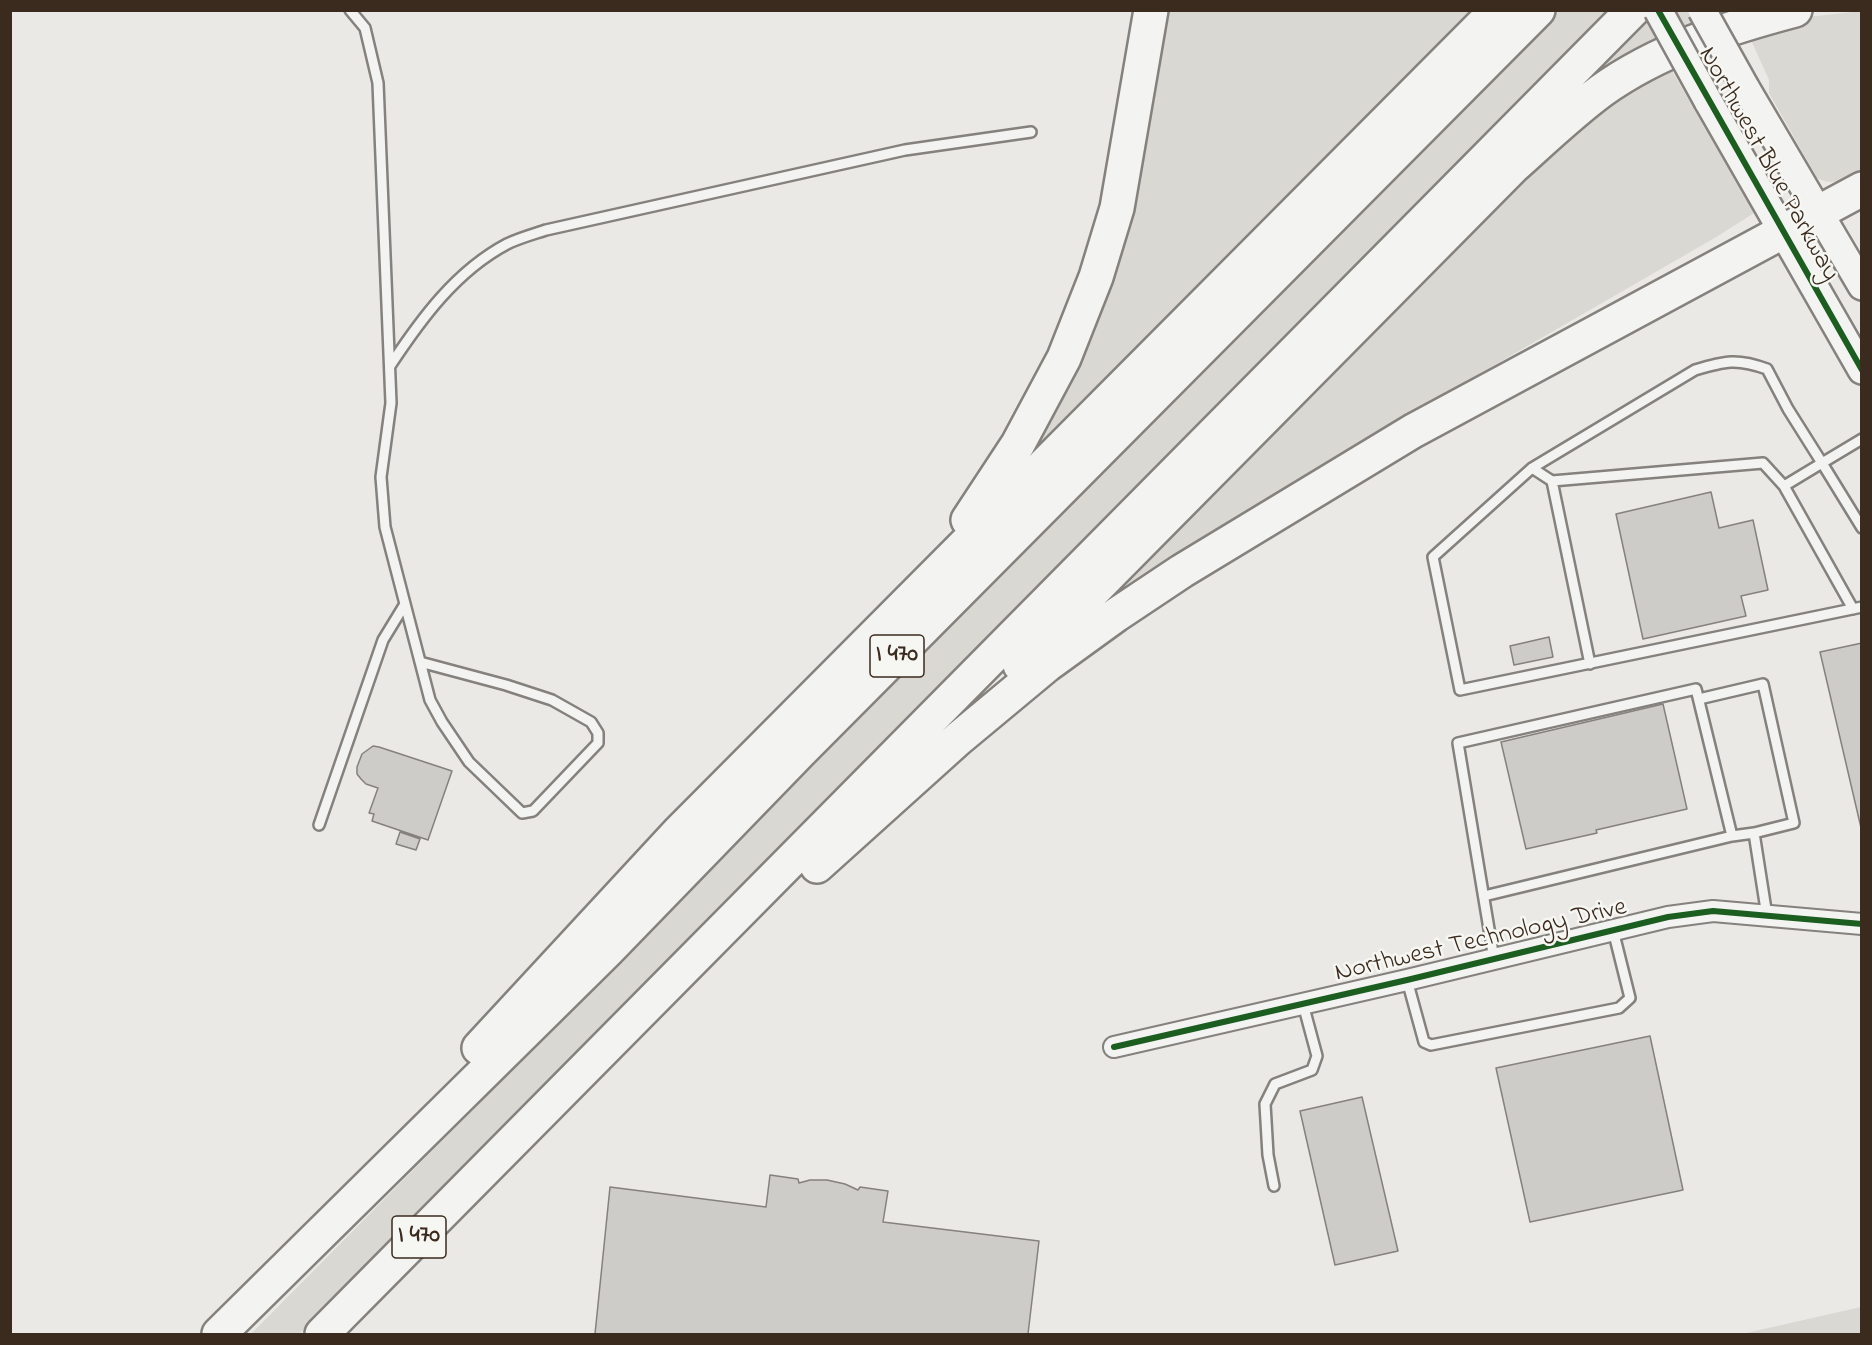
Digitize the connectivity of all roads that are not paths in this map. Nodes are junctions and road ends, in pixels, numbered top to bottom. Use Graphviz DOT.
graph roads {
  1 [pos="350,10"];
  2 [pos="1151,10"];
  3 [pos="1497,10"];
  4 [pos="1538,10"];
  5 [pos="1633,10"];
  6 [pos="1658,10"];
  7 [pos="1702,10"];
  8 [pos="1795,10"];
  9 [pos="1031,132"];
  10 [pos="1862,189"];
  11 [pos="1820,212"];
  12 [pos="1783,233"];
  13 [pos="1862,286"];
  14 [pos="390,366"];
  15 [pos="1862,370"];
  16 [pos="1862,439"];
  17 [pos="1822,463"];
  18 [pos="1532,468"];
  19 [pos="1552,481"];
  20 [pos="1784,486"];
  21 [pos="1862,528"];
  22 [pos="907,601"];
  23 [pos="405,604"];
  24 [pos="1857,608"];
  25 [pos="420,662"];
  26 [pos="1590,664"];
  27 [pos="1699,699"];
  28 [pos="876,811"];
  29 [pos="319,825"];
  30 [pos="1754,832"];
  31 [pos="1732,836"];
  32 [pos="1484,896"];
  33 [pos="1767,915"];
  34 [pos="1862,924"];
  35 [pos="1614,930"];
  36 [pos="1494,959"];
  37 [pos="1407,980"];
  38 [pos="1303,1004"];
  39 [pos="1114,1047"];
  40 [pos="516,1140"];
  41 [pos="1274,1186"];
  42 [pos="253,1299"];
  43 [pos="219,1335"];
  44 [pos="322,1335"];
  1 -- 14 [label="lane"];
  2 -- 22 [label="highway"];
  3 -- 22 [label="highway"];
  4 -- 42 [label="highway, I 470"];
  5 -- 40 [label="highway, I 470"];
  6 -- 12 [label="street, Northwest Blue Parkway, bridge"];
  7 -- 11 [label="street, Northwest Blue Parkway, bridge"];
  8 -- 28 [label="highway"];
  9 -- 14 [label="lane"];
  10 -- 11 [label="highway"];
  11 -- 12 [label="highway"];
  11 -- 13 [label="street, Northwest Blue Parkway"];
  12 -- 15 [label="street, Northwest Blue Parkway"];
  12 -- 28 [label="highway"];
  14 -- 23 [label="lane"];
  16 -- 17 [label="lane"];
  17 -- 18 [label="lane"];
  17 -- 20 [label="lane"];
  17 -- 21 [label="lane"];
  18 -- 19 [label="lane"];
  18 -- 26 [label="lane"];
  19 -- 20 [label="lane"];
  19 -- 26 [label="lane"];
  20 -- 24 [label="lane"];
  22 -- 42 [label="highway"];
  23 -- 25 [label="lane"];
  23 -- 29 [label="lane"];
  24 -- 26 [label="lane"];
  25 -- 25 [label="lane"];
  27 -- 30 [label="lane"];
  27 -- 31 [label="lane"];
  27 -- 32 [label="lane"];
  28 -- 40 [label="highway"];
  30 -- 31 [label="lane"];
  30 -- 33 [label="lane"];
  31 -- 32 [label="lane"];
  32 -- 36 [label="lane"];
  33 -- 34 [label="street, Northwest Technology Drive"];
  33 -- 35 [label="street, Northwest Technology Drive"];
  35 -- 36 [label="street, Northwest Technology Drive"];
  35 -- 37 [label="lane"];
  36 -- 37 [label="street, Northwest Technology Drive"];
  37 -- 38 [label="street, Northwest Technology Drive"];
  38 -- 39 [label="street, Northwest Technology Drive"];
  38 -- 41 [label="lane"];
  40 -- 44 [label="highway, I 470"];
  42 -- 43 [label="highway, I 470"];
}
